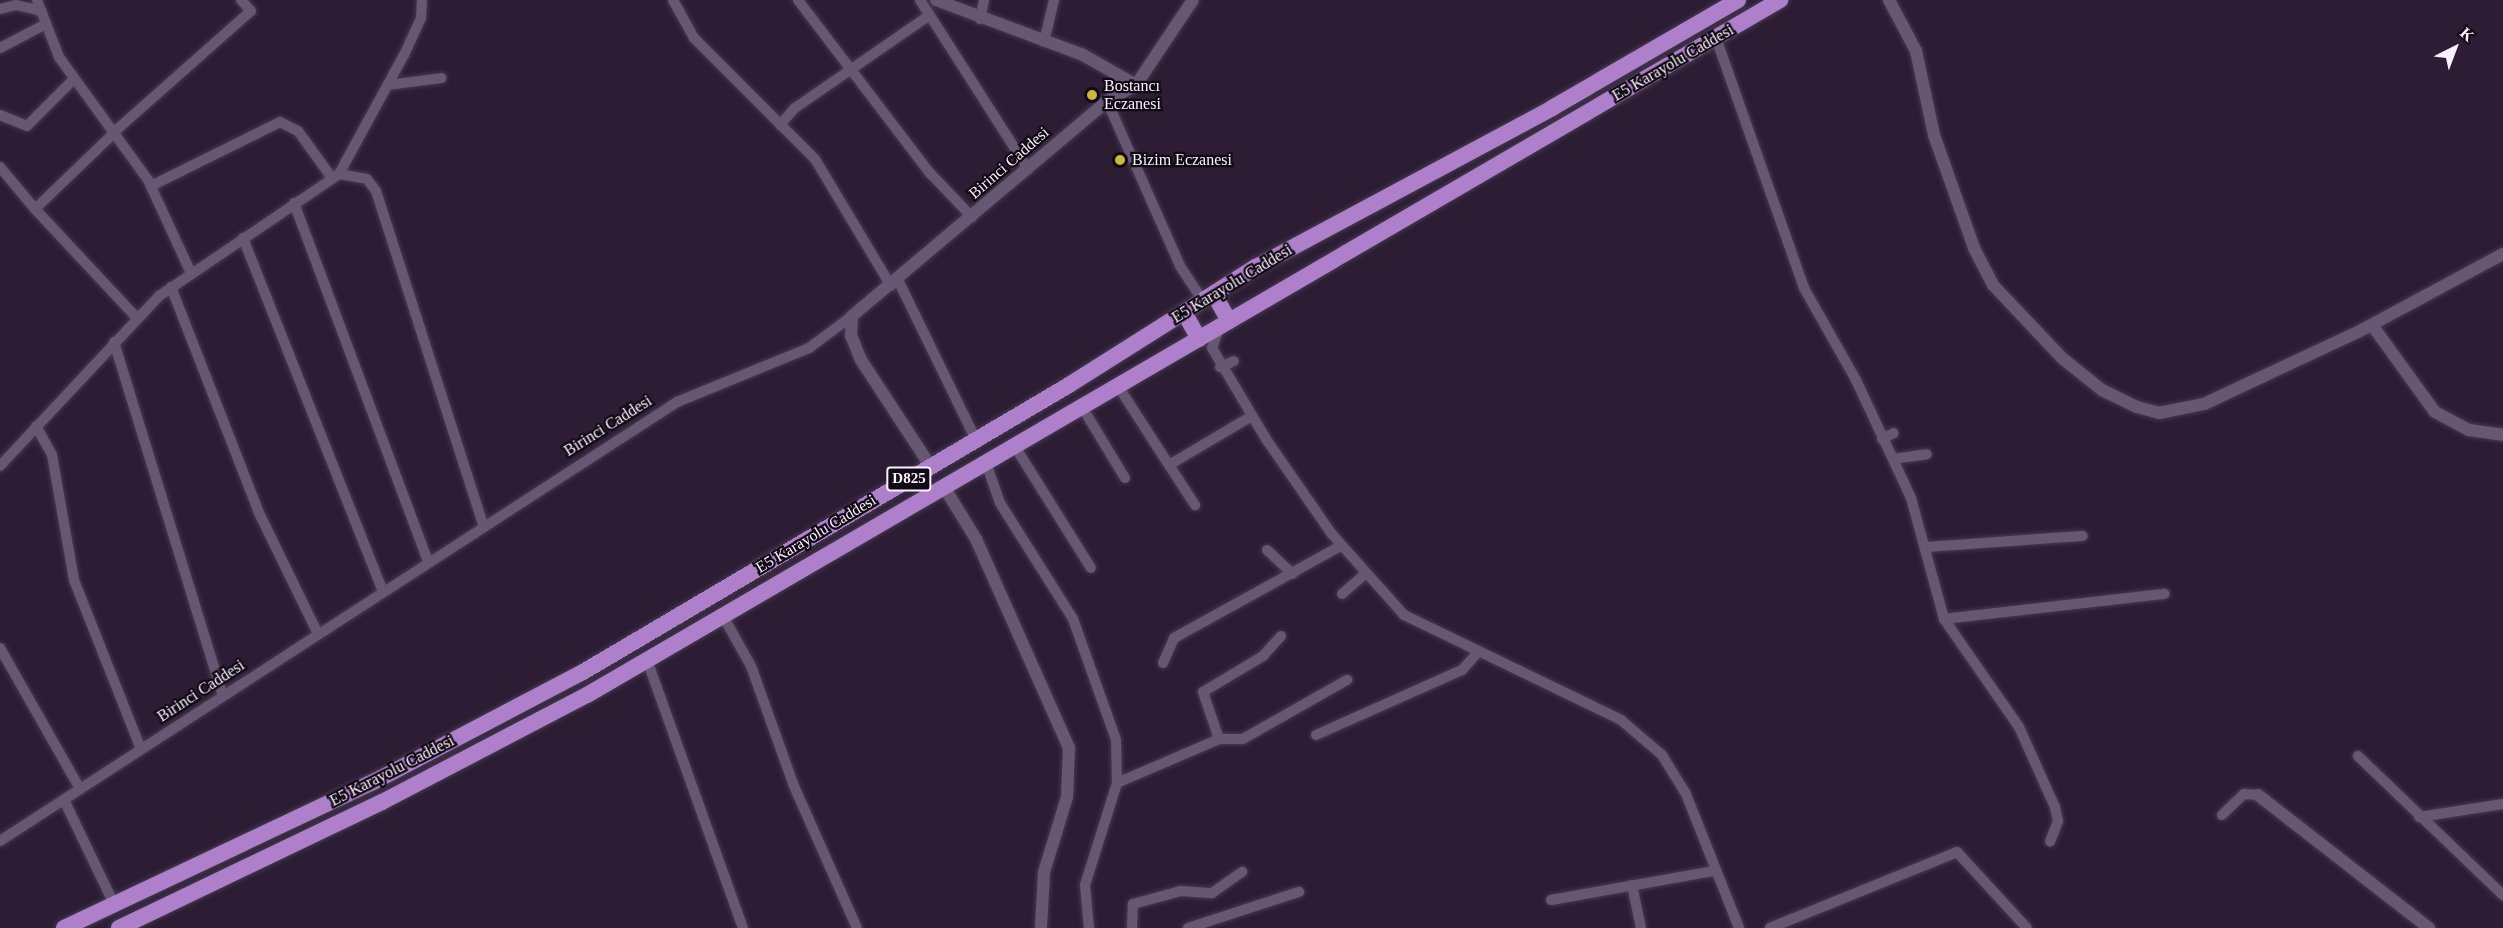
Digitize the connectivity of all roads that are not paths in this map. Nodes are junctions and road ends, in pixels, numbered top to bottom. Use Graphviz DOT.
graph roads {
  1 [pos="241,0"];
  2 [pos="423,0"];
  3 [pos="673,0"];
  4 [pos="798,0"];
  5 [pos="920,0"];
  6 [pos="936,0"];
  7 [pos="984,0"];
  8 [pos="1054,0"];
  9 [pos="1177,0"];
  10 [pos="1738,0"];
  11 [pos="1780,0"];
  12 [pos="1889,0"];
  13 [pos="1190,4"];
  14 [pos="39,5"];
  15 [pos="0,9"];
  16 [pos="927,17"];
  17 [pos="980,19"];
  18 [pos="46,24"];
  19 [pos="1716,38"];
  20 [pos="1044,42"];
  21 [pos="0,48"];
  22 [pos="850,68"];
  23 [pos="442,78"];
  24 [pos="74,79"];
  25 [pos="388,84"];
  26 [pos="1136,85"];
  27 [pos="1107,101"];
  28 [pos="0,116"];
  29 [pos="780,125"];
  30 [pos="113,133"];
  31 [pos="0,167"];
  32 [pos="1028,169"];
  33 [pos="336,176"];
  34 [pos="151,186"];
  35 [pos="294,203"];
  36 [pos="35,209"];
  37 [pos="972,217"];
  38 [pos="243,238"];
  39 [pos="2503,254"];
  40 [pos="191,273"];
  41 [pos="894,283"];
  42 [pos="171,287"];
  43 [pos="1208,297"];
  44 [pos="1184,312"];
  45 [pos="852,316"];
  46 [pos="138,318"];
  47 [pos="1225,324"];
  48 [pos="2372,325"];
  49 [pos="1199,339"];
  50 [pos="114,342"];
  51 [pos="1234,361"];
  52 [pos="1221,367"];
  53 [pos="1118,386"];
  54 [pos="1082,407"];
  55 [pos="1252,416"];
  56 [pos="36,426"];
  57 [pos="1894,433"];
  58 [pos="2503,435"];
  59 [pos="976,440"];
  60 [pos="1882,440"];
  61 [pos="1014,445"];
  62 [pos="1927,454"];
  63 [pos="1893,459"];
  64 [pos="986,463"];
  65 [pos="1169,465"];
  66 [pos="0,466"];
  67 [pos="931,467"];
  68 [pos="1125,478"];
  69 [pos="944,487"];
  70 [pos="1195,505"];
  71 [pos="483,525"];
  72 [pos="2083,536"];
  73 [pos="1341,546"];
  74 [pos="1928,547"];
  75 [pos="1267,550"];
  76 [pos="428,561"];
  77 [pos="1091,568"];
  78 [pos="1293,574"];
  79 [pos="1365,574"];
  80 [pos="383,591"];
  81 [pos="1342,594"];
  82 [pos="2164,594"];
  83 [pos="723,616"];
  84 [pos="1944,618"];
  85 [pos="318,634"];
  86 [pos="1281,636"];
  87 [pos="0,648"];
  88 [pos="1478,652"];
  89 [pos="647,660"];
  90 [pos="1163,663"];
  91 [pos="1347,680"];
  92 [pos="223,696"];
  93 [pos="1317,735"];
  94 [pos="1219,739"];
  95 [pos="141,749"];
  96 [pos="2358,756"];
  97 [pos="1117,783"];
  98 [pos="80,789"];
  99 [pos="2258,795"];
  100 [pos="63,800"];
  101 [pos="2503,804"];
  102 [pos="2222,815"];
  103 [pos="2419,817"];
  104 [pos="0,841"];
  105 [pos="2050,842"];
  106 [pos="1714,871"];
  107 [pos="1242,872"];
  108 [pos="1632,885"];
  109 [pos="1299,892"];
  110 [pos="2503,895"];
  111 [pos="1551,900"];
  112 [pos="115,906"];
  113 [pos="64,928"];
  114 [pos="119,928"];
  115 [pos="743,928"];
  116 [pos="857,928"];
  117 [pos="1041,928"];
  118 [pos="1089,928"];
  119 [pos="1132,928"];
  120 [pos="1188,928"];
  121 [pos="1641,928"];
  122 [pos="1739,928"];
  123 [pos="1770,928"];
  124 [pos="2027,928"];
  125 [pos="2429,928"];
  1 -- 30 [label="street"];
  2 -- 25 [label="street"];
  3 -- 29 [label="street"];
  4 -- 22 [label="street"];
  5 -- 16 [label="street"];
  6 -- 17 [label="street"];
  7 -- 17 [label="street"];
  8 -- 20 [label="street"];
  9 -- 13 [label="street"];
  10 -- 43 [label="highway, E5 Karayolu Caddesi / D825"];
  11 -- 19 [label="highway, E5 Karayolu Caddesi / D825"];
  12 -- 48 [label="street"];
  13 -- 26 [label="street, Birinci Caddesi"];
  14 -- 15 [label="street"];
  14 -- 18 [label="street"];
  16 -- 22 [label="street"];
  16 -- 32 [label="street"];
  17 -- 20 [label="street"];
  18 -- 21 [label="street"];
  18 -- 24 [label="street"];
  19 -- 47 [label="highway, E5 Karayolu Caddesi / D825"];
  19 -- 60 [label="street"];
  20 -- 26 [label="street"];
  22 -- 29 [label="street"];
  22 -- 37 [label="street"];
  23 -- 25 [label="street"];
  24 -- 28 [label="street"];
  24 -- 30 [label="street"];
  25 -- 33 [label="street"];
  26 -- 27 [label="street, Birinci Caddesi"];
  27 -- 32 [label="street, Birinci Caddesi"];
  27 -- 43 [label="street"];
  29 -- 41 [label="street"];
  30 -- 34 [label="street"];
  30 -- 36 [label="street"];
  31 -- 36 [label="street"];
  32 -- 37 [label="street, Birinci Caddesi"];
  33 -- 34 [label="street"];
  33 -- 35 [label="street"];
  33 -- 71 [label="street"];
  34 -- 40 [label="street"];
  35 -- 38 [label="street"];
  35 -- 76 [label="street"];
  36 -- 46 [label="street"];
  37 -- 41 [label="street, Birinci Caddesi"];
  38 -- 40 [label="street"];
  38 -- 80 [label="street"];
  39 -- 48 [label="street"];
  40 -- 42 [label="street"];
  41 -- 45 [label="street, Birinci Caddesi"];
  41 -- 59 [label="street"];
  42 -- 46 [label="street"];
  42 -- 85 [label="street"];
  43 -- 44 [label="highway, E5 Karayolu Caddesi / D825"];
  43 -- 47 [label="highway"];
  44 -- 49 [label="highway"];
  44 -- 59 [label="highway, E5 Karayolu Caddesi / D825"];
  45 -- 67 [label="street"];
  45 -- 71 [label="street, Birinci Caddesi"];
  46 -- 50 [label="street"];
  47 -- 49 [label="highway, E5 Karayolu Caddesi / D825"];
  47 -- 52 [label="street"];
  48 -- 58 [label="street"];
  49 -- 53 [label="highway, E5 Karayolu Caddesi / D825"];
  50 -- 56 [label="street"];
  50 -- 92 [label="street"];
  51 -- 52 [label="street"];
  52 -- 55 [label="street"];
  53 -- 54 [label="highway, E5 Karayolu Caddesi / D825"];
  53 -- 65 [label="street"];
  54 -- 61 [label="highway, E5 Karayolu Caddesi / D825"];
  54 -- 68 [label="street"];
  55 -- 65 [label="street"];
  55 -- 73 [label="street"];
  56 -- 66 [label="street"];
  56 -- 95 [label="street"];
  57 -- 60 [label="street"];
  59 -- 67 [label="highway, E5 Karayolu Caddesi / D825"];
  60 -- 63 [label="street"];
  61 -- 64 [label="highway, E5 Karayolu Caddesi / D825"];
  61 -- 77 [label="street"];
  62 -- 63 [label="street"];
  63 -- 74 [label="street"];
  64 -- 69 [label="highway, E5 Karayolu Caddesi / D825"];
  64 -- 97 [label="street"];
  65 -- 70 [label="street"];
  67 -- 112 [label="highway, E5 Karayolu Caddesi / D825"];
  69 -- 83 [label="highway, E5 Karayolu Caddesi / D825"];
  69 -- 117 [label="street"];
  71 -- 76 [label="street, Birinci Caddesi"];
  72 -- 74 [label="street"];
  73 -- 78 [label="street"];
  73 -- 79 [label="street"];
  74 -- 84 [label="street"];
  75 -- 78 [label="street"];
  76 -- 80 [label="street, Birinci Caddesi"];
  78 -- 90 [label="street"];
  79 -- 81 [label="street"];
  79 -- 88 [label="street"];
  80 -- 85 [label="street, Birinci Caddesi"];
  82 -- 84 [label="street"];
  83 -- 89 [label="highway, E5 Karayolu Caddesi / D825"];
  83 -- 116 [label="street"];
  84 -- 105 [label="street"];
  85 -- 92 [label="street, Birinci Caddesi"];
  86 -- 94 [label="street"];
  87 -- 98 [label="street"];
  88 -- 93 [label="street"];
  88 -- 106 [label="street"];
  89 -- 114 [label="highway, E5 Karayolu Caddesi / D825"];
  89 -- 115 [label="street"];
  91 -- 94 [label="street"];
  92 -- 95 [label="street, Birinci Caddesi"];
  94 -- 97 [label="street"];
  95 -- 98 [label="street, Birinci Caddesi"];
  96 -- 103 [label="street"];
  97 -- 118 [label="street"];
  98 -- 100 [label="street, Birinci Caddesi"];
  99 -- 102 [label="street"];
  99 -- 125 [label="street"];
  100 -- 104 [label="street, Birinci Caddesi"];
  100 -- 112 [label="street"];
  101 -- 103 [label="street"];
  103 -- 110 [label="street"];
  106 -- 108 [label="street"];
  106 -- 122 [label="street"];
  107 -- 119 [label="street"];
  108 -- 111 [label="street"];
  108 -- 121 [label="street"];
  109 -- 120 [label="street"];
  112 -- 113 [label="highway, E5 Karayolu Caddesi / D825"];
  123 -- 124 [label="street"];
}
